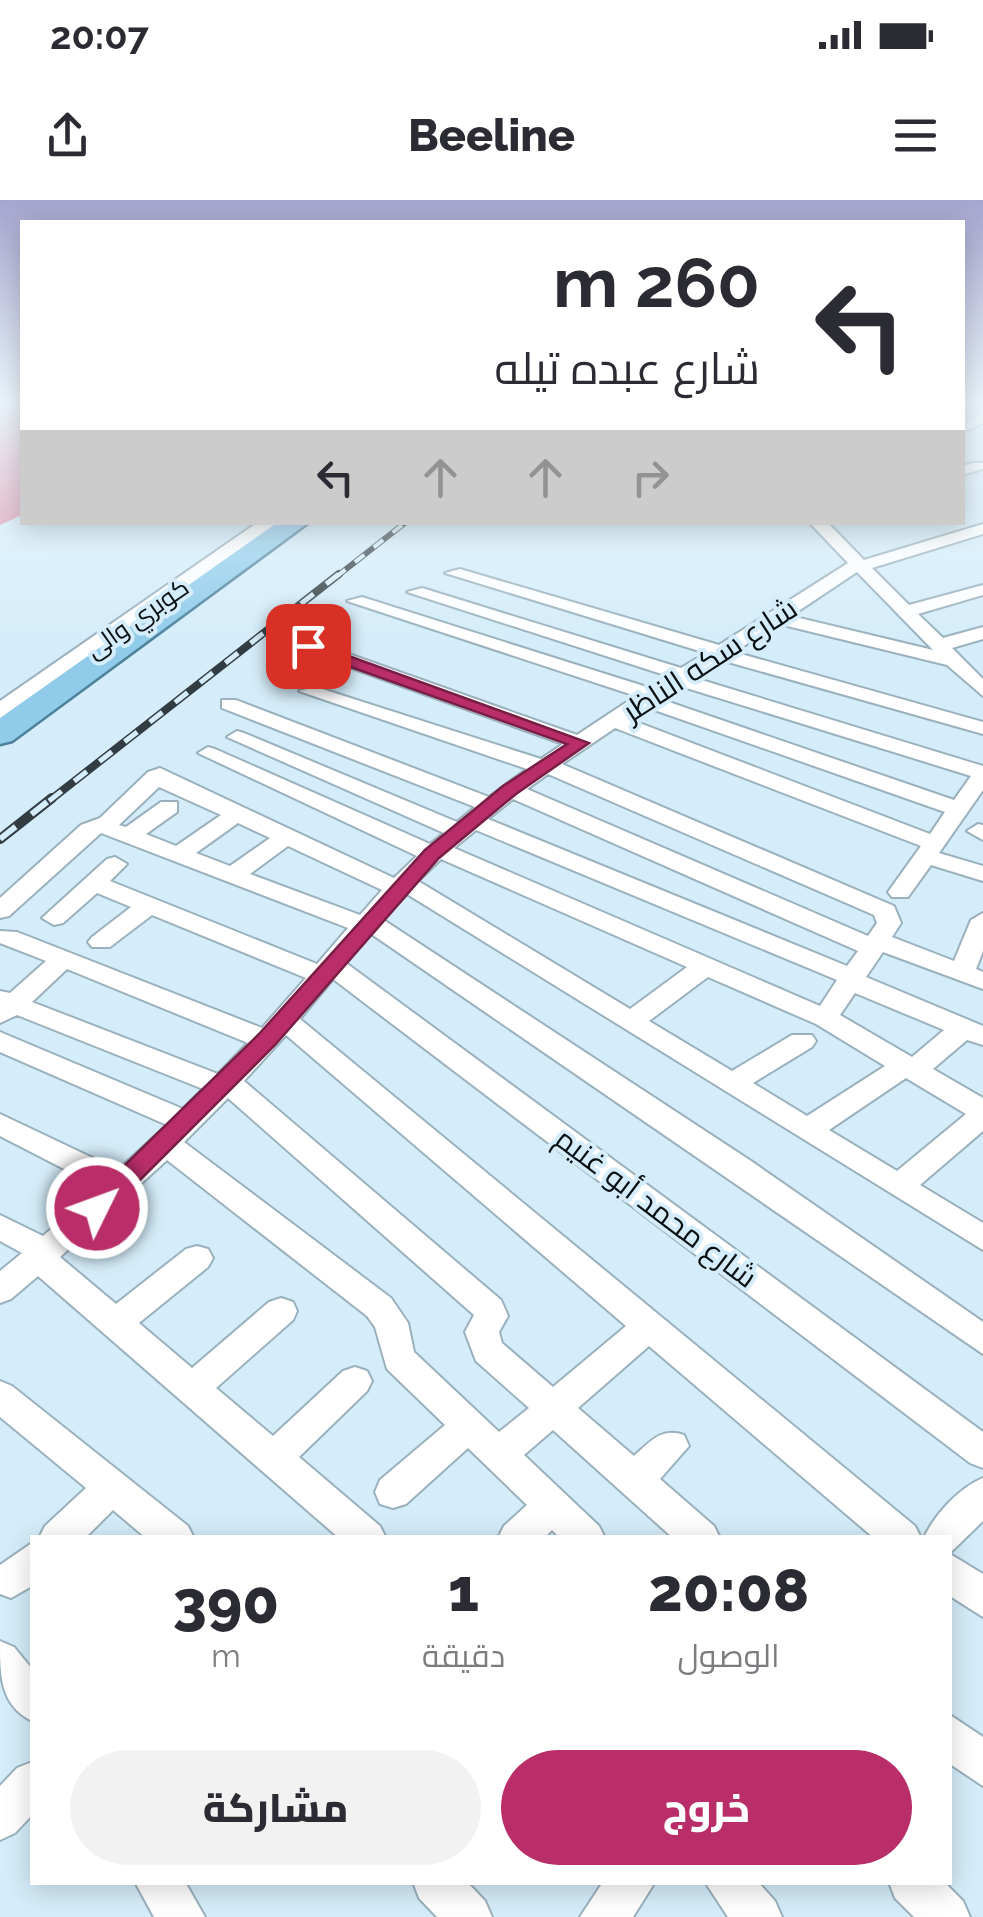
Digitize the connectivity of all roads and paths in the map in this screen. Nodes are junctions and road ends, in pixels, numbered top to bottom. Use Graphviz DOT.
graph roads {
  1 [pos="248,525"];
  2 [pos="269,525"];
  3 [pos="292,525"];
  4 [pos="820,525"];
  5 [pos="983,529"];
  6 [pos="858,566"];
  7 [pos="454,573"];
  8 [pos="983,590"];
  9 [pos="416,592"];
  10 [pos="356,600"];
  11 [pos="906,612"];
  12 [pos="778,618"];
  13 [pos="983,633"];
  14 [pos="940,645"];
  15 [pos="308,646"];
  16 [pos="722,653"];
  17 [pos="956,661"];
  18 [pos="684,678"];
  19 [pos="983,690"];
  20 [pos="309,691"];
  21 [pos="0,695"];
  22 [pos="652,698"];
  23 [pos="229,704"];
  24 [pos="0,714"];
  25 [pos="616,720"];
  26 [pos="983,728"];
  27 [pos="0,734"];
  28 [pos="237,737"];
  29 [pos="581,743"];
  30 [pos="208,753"];
  31 [pos="544,766"];
  32 [pos="983,774"];
  33 [pos="169,807"];
  34 [pos="958,809"];
  35 [pos="482,812"];
  36 [pos="237,814"];
  37 [pos="106,826"];
  38 [pos="130,835"];
  39 [pos="286,836"];
  40 [pos="930,849"];
  41 [pos="435,851"];
  42 [pos="180,854"];
  43 [pos="115,864"];
  44 [pos="983,874"];
  45 [pos="233,875"];
  46 [pos="94,883"];
  47 [pos="402,886"];
  48 [pos="889,899"];
  49 [pos="149,905"];
  50 [pos="0,910"];
  51 [pos="54,918"];
  52 [pos="983,922"];
  53 [pos="366,923"];
  54 [pos="8,937"];
  55 [pos="101,942"];
  56 [pos="876,944"];
  57 [pos="64,958"];
  58 [pos="708,965"];
  59 [pos="325,969"];
  60 [pos="972,976"];
  61 [pos="853,980"];
  62 [pos="5,1006"];
  63 [pos="825,1018"];
  64 [pos="631,1021"];
  65 [pos="276,1030"];
  66 [pos="973,1032"];
  67 [pos="0,1040"];
  68 [pos="802,1041"];
  69 [pos="910,1068"];
  70 [pos="224,1084"];
  71 [pos="732,1084"];
  72 [pos="983,1113"];
  73 [pos="0,1124"];
  74 [pos="807,1130"];
  75 [pos="175,1132"];
  76 [pos="122,1185"];
  77 [pos="899,1186"];
  78 [pos="0,1227"];
  79 [pos="983,1238"];
  80 [pos="43,1254"];
  81 [pos="197,1258"];
  82 [pos="0,1290"];
  83 [pos="281,1311"];
  84 [pos="116,1323"];
  85 [pos="650,1326"];
  86 [pos="983,1340"];
  87 [pos="355,1381"];
  88 [pos="192,1388"];
  89 [pos="0,1396"];
  90 [pos="554,1408"];
  91 [pos="469,1426"];
  92 [pos="671,1446"];
  93 [pos="983,1452"];
  94 [pos="498,1455"];
  95 [pos="274,1458"];
  96 [pos="634,1479"];
  97 [pos="113,1487"];
  98 [pos="393,1492"];
  99 [pos="983,1494"];
  100 [pos="552,1506"];
  101 [pos="61,1535"];
  102 [pos="171,1535"];
  103 [pos="364,1535"];
  104 [pos="520,1535"];
  105 [pos="583,1535"];
  106 [pos="699,1535"];
  107 [pos="898,1535"];
  108 [pos="946,1535"];
  109 [pos="952,1574"];
  110 [pos="983,1598"];
  111 [pos="0,1660"];
  112 [pos="30,1698"];
  113 [pos="952,1738"];
  114 [pos="983,1765"];
  115 [pos="30,1785"];
  116 [pos="0,1818"];
  117 [pos="158,1885"];
  118 [pos="438,1885"];
  119 [pos="630,1885"];
  120 [pos="730,1885"];
  121 [pos="914,1885"];
  122 [pos="182,1917"];
  123 [pos="469,1917"];
  124 [pos="603,1917"];
  125 [pos="759,1917"];
  126 [pos="947,1917"];
  1 -- 21 [label="highway"];
  2 -- 24 [label="main road, كوبري والى"];
  3 -- 27 [label="highway"];
  4 -- 6 [label="street"];
  5 -- 6 [label="street, شارع سكه الناظر"];
  6 -- 11 [label="street"];
  6 -- 12 [label="street, شارع سكه الناظر"];
  7 -- 16 [label="street"];
  8 -- 11 [label="street"];
  9 -- 18 [label="street"];
  10 -- 22 [label="street"];
  11 -- 14 [label="street"];
  12 -- 16 [label="street, شارع سكه الناظر"];
  12 -- 17 [label="street"];
  13 -- 14 [label="street"];
  14 -- 17 [label="street"];
  15 -- 29 [label="street"];
  16 -- 18 [label="street, شارع سكه الناظر"];
  16 -- 26 [label="street"];
  17 -- 19 [label="street"];
  18 -- 22 [label="street, شارع سكه الناظر"];
  18 -- 32 [label="street"];
  20 -- 31 [label="street"];
  22 -- 25 [label="street, شارع سكه الناظر"];
  22 -- 34 [label="street"];
  23 -- 35 [label="street"];
  25 -- 29 [label="street, شارع سكه الناظر"];
  25 -- 40 [label="street"];
  28 -- 35 [label="street"];
  29 -- 31 [label="street, شارع سكه الناظر"];
  30 -- 41 [label="street"];
  31 -- 35 [label="street, شارع سكه الناظر"];
  31 -- 48 [label="street"];
  32 -- 34 [label="street"];
  33 -- 38 [label="street"];
  34 -- 40 [label="street"];
  35 -- 41 [label="street, شارع سكه الناظر"];
  35 -- 56 [label="street"];
  35 -- 61 [label="street"];
  36 -- 37 [label="street"];
  36 -- 39 [label="street"];
  36 -- 42 [label="street"];
  37 -- 38 [label="street"];
  37 -- 50 [label="street"];
  38 -- 42 [label="street"];
  39 -- 45 [label="street"];
  39 -- 47 [label="street"];
  40 -- 44 [label="street"];
  40 -- 48 [label="street"];
  41 -- 47 [label="street, شارع سكه الناظر"];
  41 -- 58 [label="street"];
  42 -- 45 [label="street"];
  43 -- 46 [label="street"];
  45 -- 53 [label="street"];
  46 -- 49 [label="street, شارع محمد أبو غنيم"];
  46 -- 51 [label="street"];
  47 -- 53 [label="street, شارع سكه الناظر"];
  47 -- 64 [label="street"];
  48 -- 56 [label="street"];
  49 -- 55 [label="street"];
  49 -- 59 [label="street, شارع محمد أبو غنيم"];
  52 -- 60 [label="street"];
  53 -- 59 [label="street, شارع سكه الناظر"];
  53 -- 86 [label="street"];
  54 -- 57 [label="street"];
  56 -- 60 [label="street"];
  56 -- 61 [label="street"];
  57 -- 62 [label="street"];
  57 -- 65 [label="street"];
  58 -- 63 [label="street"];
  58 -- 64 [label="street"];
  59 -- 65 [label="street, شارع سكه الناظر"];
  59 -- 93 [label="street, شارع محمد أبو غنيم"];
  61 -- 63 [label="street"];
  61 -- 66 [label="street"];
  62 -- 70 [label="street"];
  63 -- 69 [label="street"];
  64 -- 71 [label="street"];
  65 -- 70 [label="street, شارع سكه الناظر"];
  65 -- 85 [label="street"];
  66 -- 69 [label="street"];
  67 -- 75 [label="street"];
  68 -- 71 [label="street"];
  69 -- 72 [label="street"];
  69 -- 74 [label="street"];
  70 -- 75 [label="street, شارع سكه الناظر"];
  70 -- 90 [label="street"];
  71 -- 74 [label="street"];
  72 -- 77 [label="street"];
  73 -- 76 [label="street"];
  74 -- 77 [label="street"];
  75 -- 76 [label="street, شارع سكه الناظر"];
  75 -- 91 [label="street"];
  76 -- 80 [label="street, شارع سكه الناظر"];
  77 -- 79 [label="street"];
  78 -- 80 [label="street"];
  80 -- 82 [label="street, شارع سكه الناظر"];
  80 -- 84 [label="street"];
  81 -- 84 [label="street"];
  83 -- 88 [label="street"];
  84 -- 88 [label="street"];
  85 -- 90 [label="street"];
  85 -- 107 [label="street"];
  87 -- 95 [label="street"];
  88 -- 95 [label="street"];
  89 -- 97 [label="street"];
  90 -- 94 [label="street"];
  90 -- 96 [label="street"];
  91 -- 94 [label="street"];
  91 -- 98 [label="street"];
  92 -- 96 [label="street"];
  94 -- 100 [label="street"];
  95 -- 103 [label="street"];
  96 -- 106 [label="street"];
  97 -- 101 [label="street"];
  97 -- 102 [label="street"];
  99 -- 108 [label="street"];
  100 -- 104 [label="street"];
  100 -- 105 [label="street"];
  109 -- 110 [label="street"];
  111 -- 112 [label="street"];
  113 -- 114 [label="street"];
  115 -- 116 [label="street"];
  117 -- 122 [label="street"];
  118 -- 123 [label="street"];
  119 -- 124 [label="street"];
  120 -- 125 [label="street"];
  121 -- 126 [label="street"];
}
